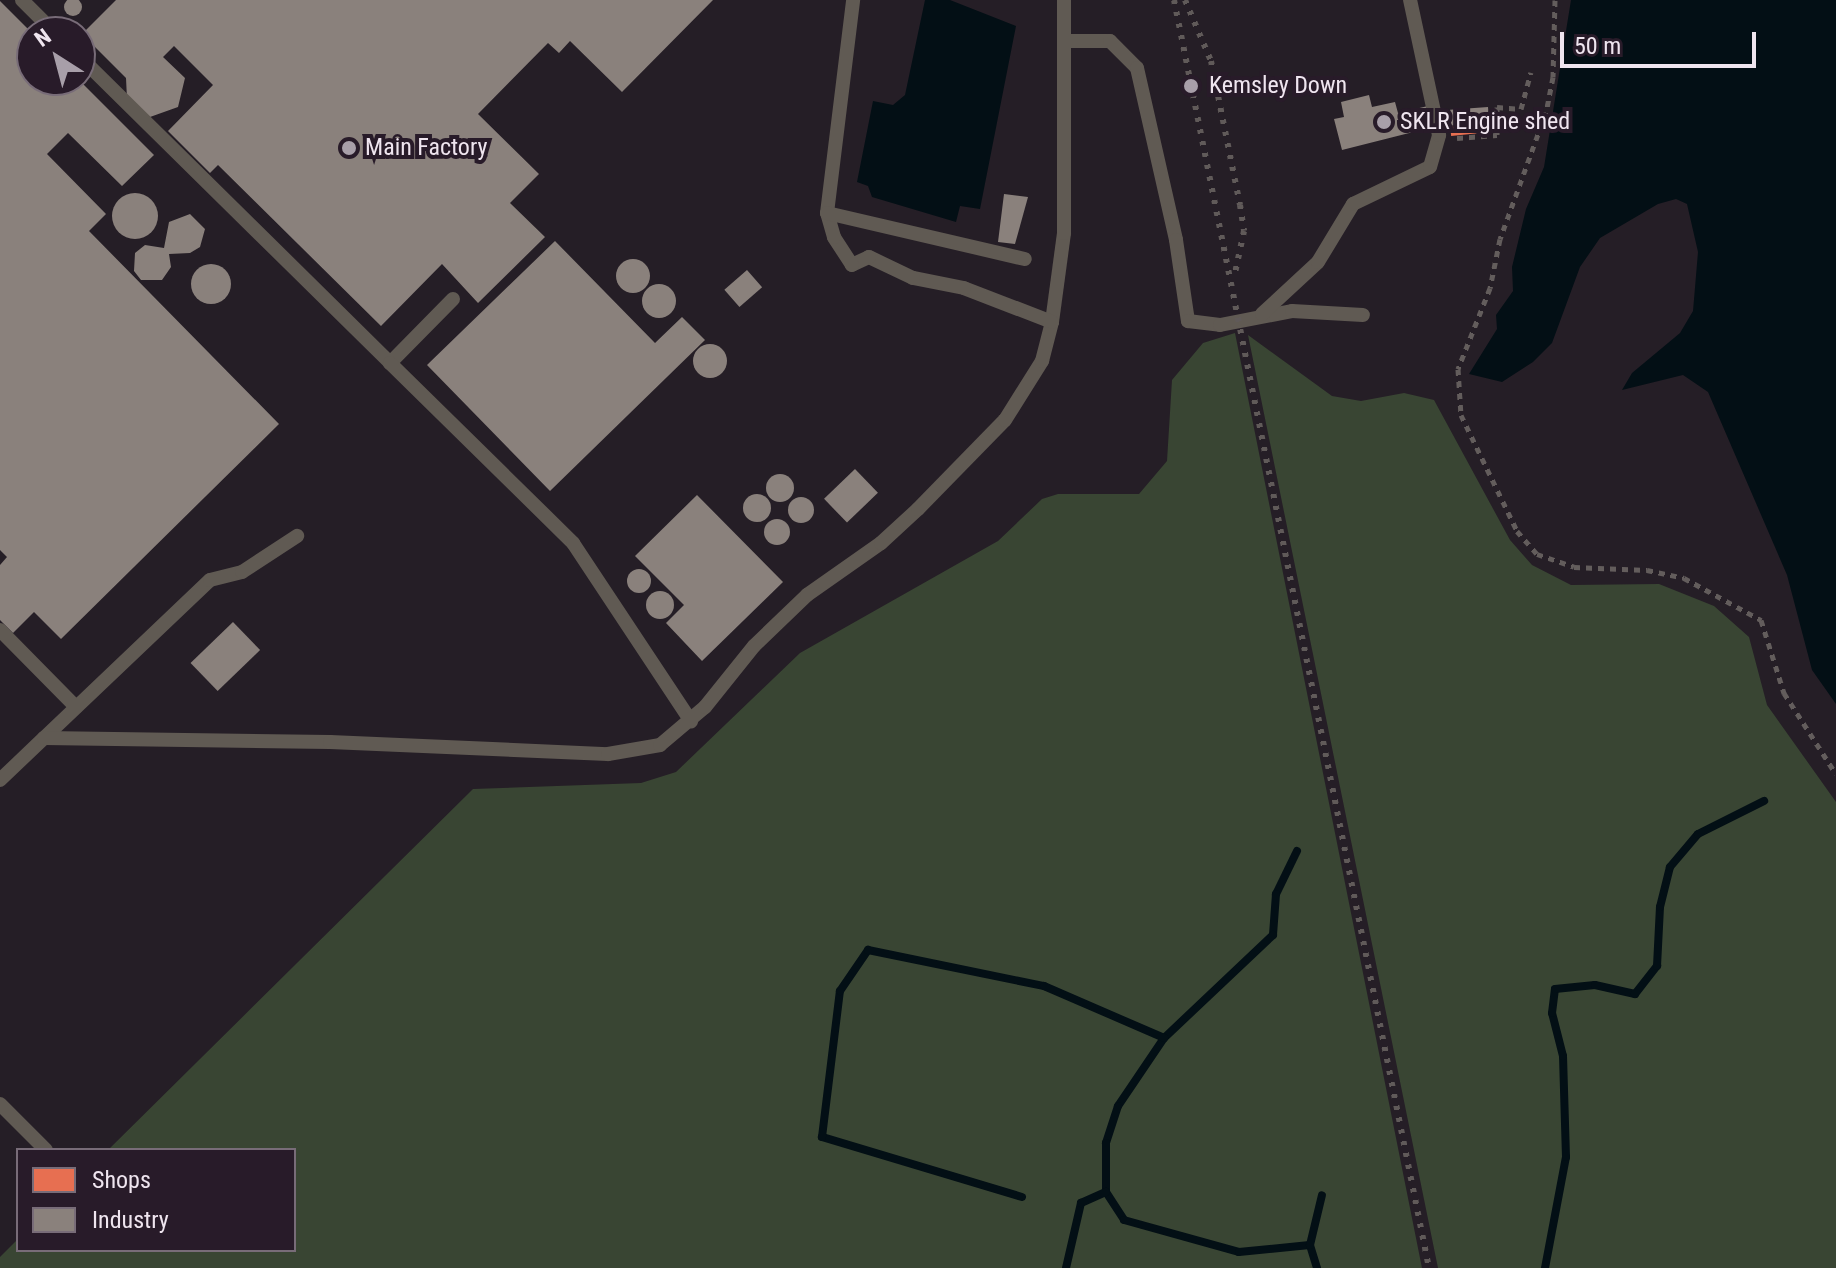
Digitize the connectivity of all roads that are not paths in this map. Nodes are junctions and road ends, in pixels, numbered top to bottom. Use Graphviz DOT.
graph roads {
  1 [pos="22,0"];
  2 [pos="853,0"];
  3 [pos="1064,0"];
  4 [pos="1410,0"];
  5 [pos="38,16"];
  6 [pos="1065,41"];
  7 [pos="96,73"];
  8 [pos="827,213"];
  9 [pos="1025,259"];
  10 [pos="453,299"];
  11 [pos="1363,315"];
  12 [pos="1255,317"];
  13 [pos="1052,322"];
  14 [pos="390,363"];
  15 [pos="297,536"];
  16 [pos="0,630"];
  17 [pos="76,707"];
  18 [pos="691,721"];
  19 [pos="44,738"];
  20 [pos="0,780"];
  21 [pos="0,1104"];
  22 [pos="44,1148"];
  1 -- 5 [label="lane"];
  2 -- 8 [label="lane"];
  3 -- 6 [label="lane"];
  4 -- 12 [label="lane"];
  6 -- 12 [label="lane"];
  6 -- 13 [label="lane"];
  7 -- 14 [label="lane"];
  8 -- 9 [label="lane"];
  8 -- 13 [label="lane"];
  10 -- 14 [label="lane"];
  11 -- 12 [label="lane"];
  13 -- 18 [label="lane"];
  14 -- 18 [label="lane"];
  15 -- 17 [label="lane"];
  16 -- 17 [label="lane"];
  17 -- 19 [label="lane"];
  18 -- 19 [label="lane"];
  19 -- 20 [label="lane"];
  21 -- 22 [label="lane"];
}
